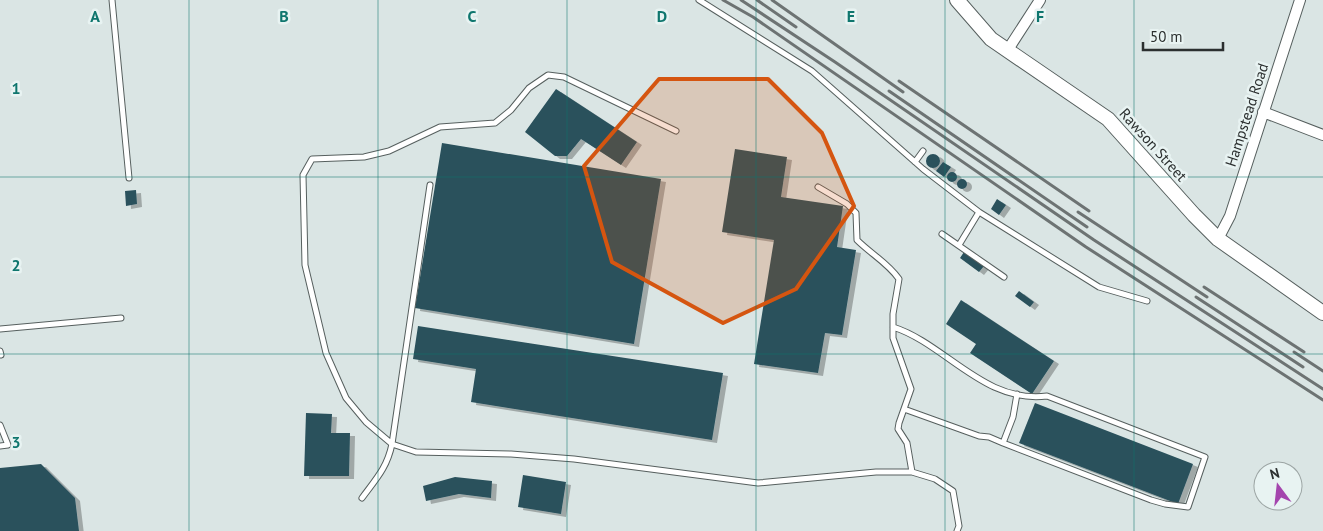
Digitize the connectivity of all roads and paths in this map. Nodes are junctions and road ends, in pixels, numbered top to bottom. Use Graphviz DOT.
graph roads {
  1 [pos="112,0"];
  2 [pos="700,0"];
  3 [pos="957,0"];
  4 [pos="1040,0"];
  5 [pos="1300,0"];
  6 [pos="1007,51"];
  7 [pos="1263,112"];
  8 [pos="676,131"];
  9 [pos="1323,135"];
  10 [pos="923,152"];
  11 [pos="915,162"];
  12 [pos="129,178"];
  13 [pos="430,185"];
  14 [pos="818,187"];
  15 [pos="979,212"];
  16 [pos="942,234"];
  17 [pos="1218,239"];
  18 [pos="959,245"];
  19 [pos="1004,277"];
  20 [pos="1147,301"];
  21 [pos="1323,313"];
  22 [pos="121,318"];
  23 [pos="893,327"];
  24 [pos="0,329"];
  25 [pos="1017,394"];
  26 [pos="904,409"];
  27 [pos="0,425"];
  28 [pos="1003,443"];
  29 [pos="392,444"];
  30 [pos="0,446"];
  31 [pos="912,472"];
  32 [pos="362,498"];
  33 [pos="958,528"];
  34 [pos="963,531"];
  1 -- 12 [label="lane"];
  2 -- 11 [label="lane"];
  3 -- 6 [label="main road, Rawson Street"];
  4 -- 6 [label="street"];
  5 -- 7 [label="street, Hampstead Road"];
  6 -- 17 [label="main road, Rawson Street"];
  7 -- 9 [label="street"];
  7 -- 17 [label="street, Hampstead Road"];
  8 -- 29 [label="lane"];
  10 -- 11 [label="lane"];
  11 -- 15 [label="lane"];
  13 -- 29 [label="lane"];
  14 -- 23 [label="lane"];
  15 -- 18 [label="lane"];
  15 -- 20 [label="lane"];
  16 -- 18 [label="lane"];
  17 -- 21 [label="main road, Rawson Street"];
  18 -- 19 [label="lane"];
  22 -- 24 [label="lane"];
  23 -- 25 [label="lane"];
  23 -- 26 [label="lane"];
  25 -- 28 [label="lane"];
  25 -- 28 [label="lane"];
  26 -- 28 [label="lane"];
  26 -- 31 [label="lane"];
  27 -- 30 [label="lane"];
  29 -- 31 [label="lane"];
  29 -- 32 [label="lane"];
  31 -- 33 [label="lane"];
  33 -- 34 [label="lane"];
}
